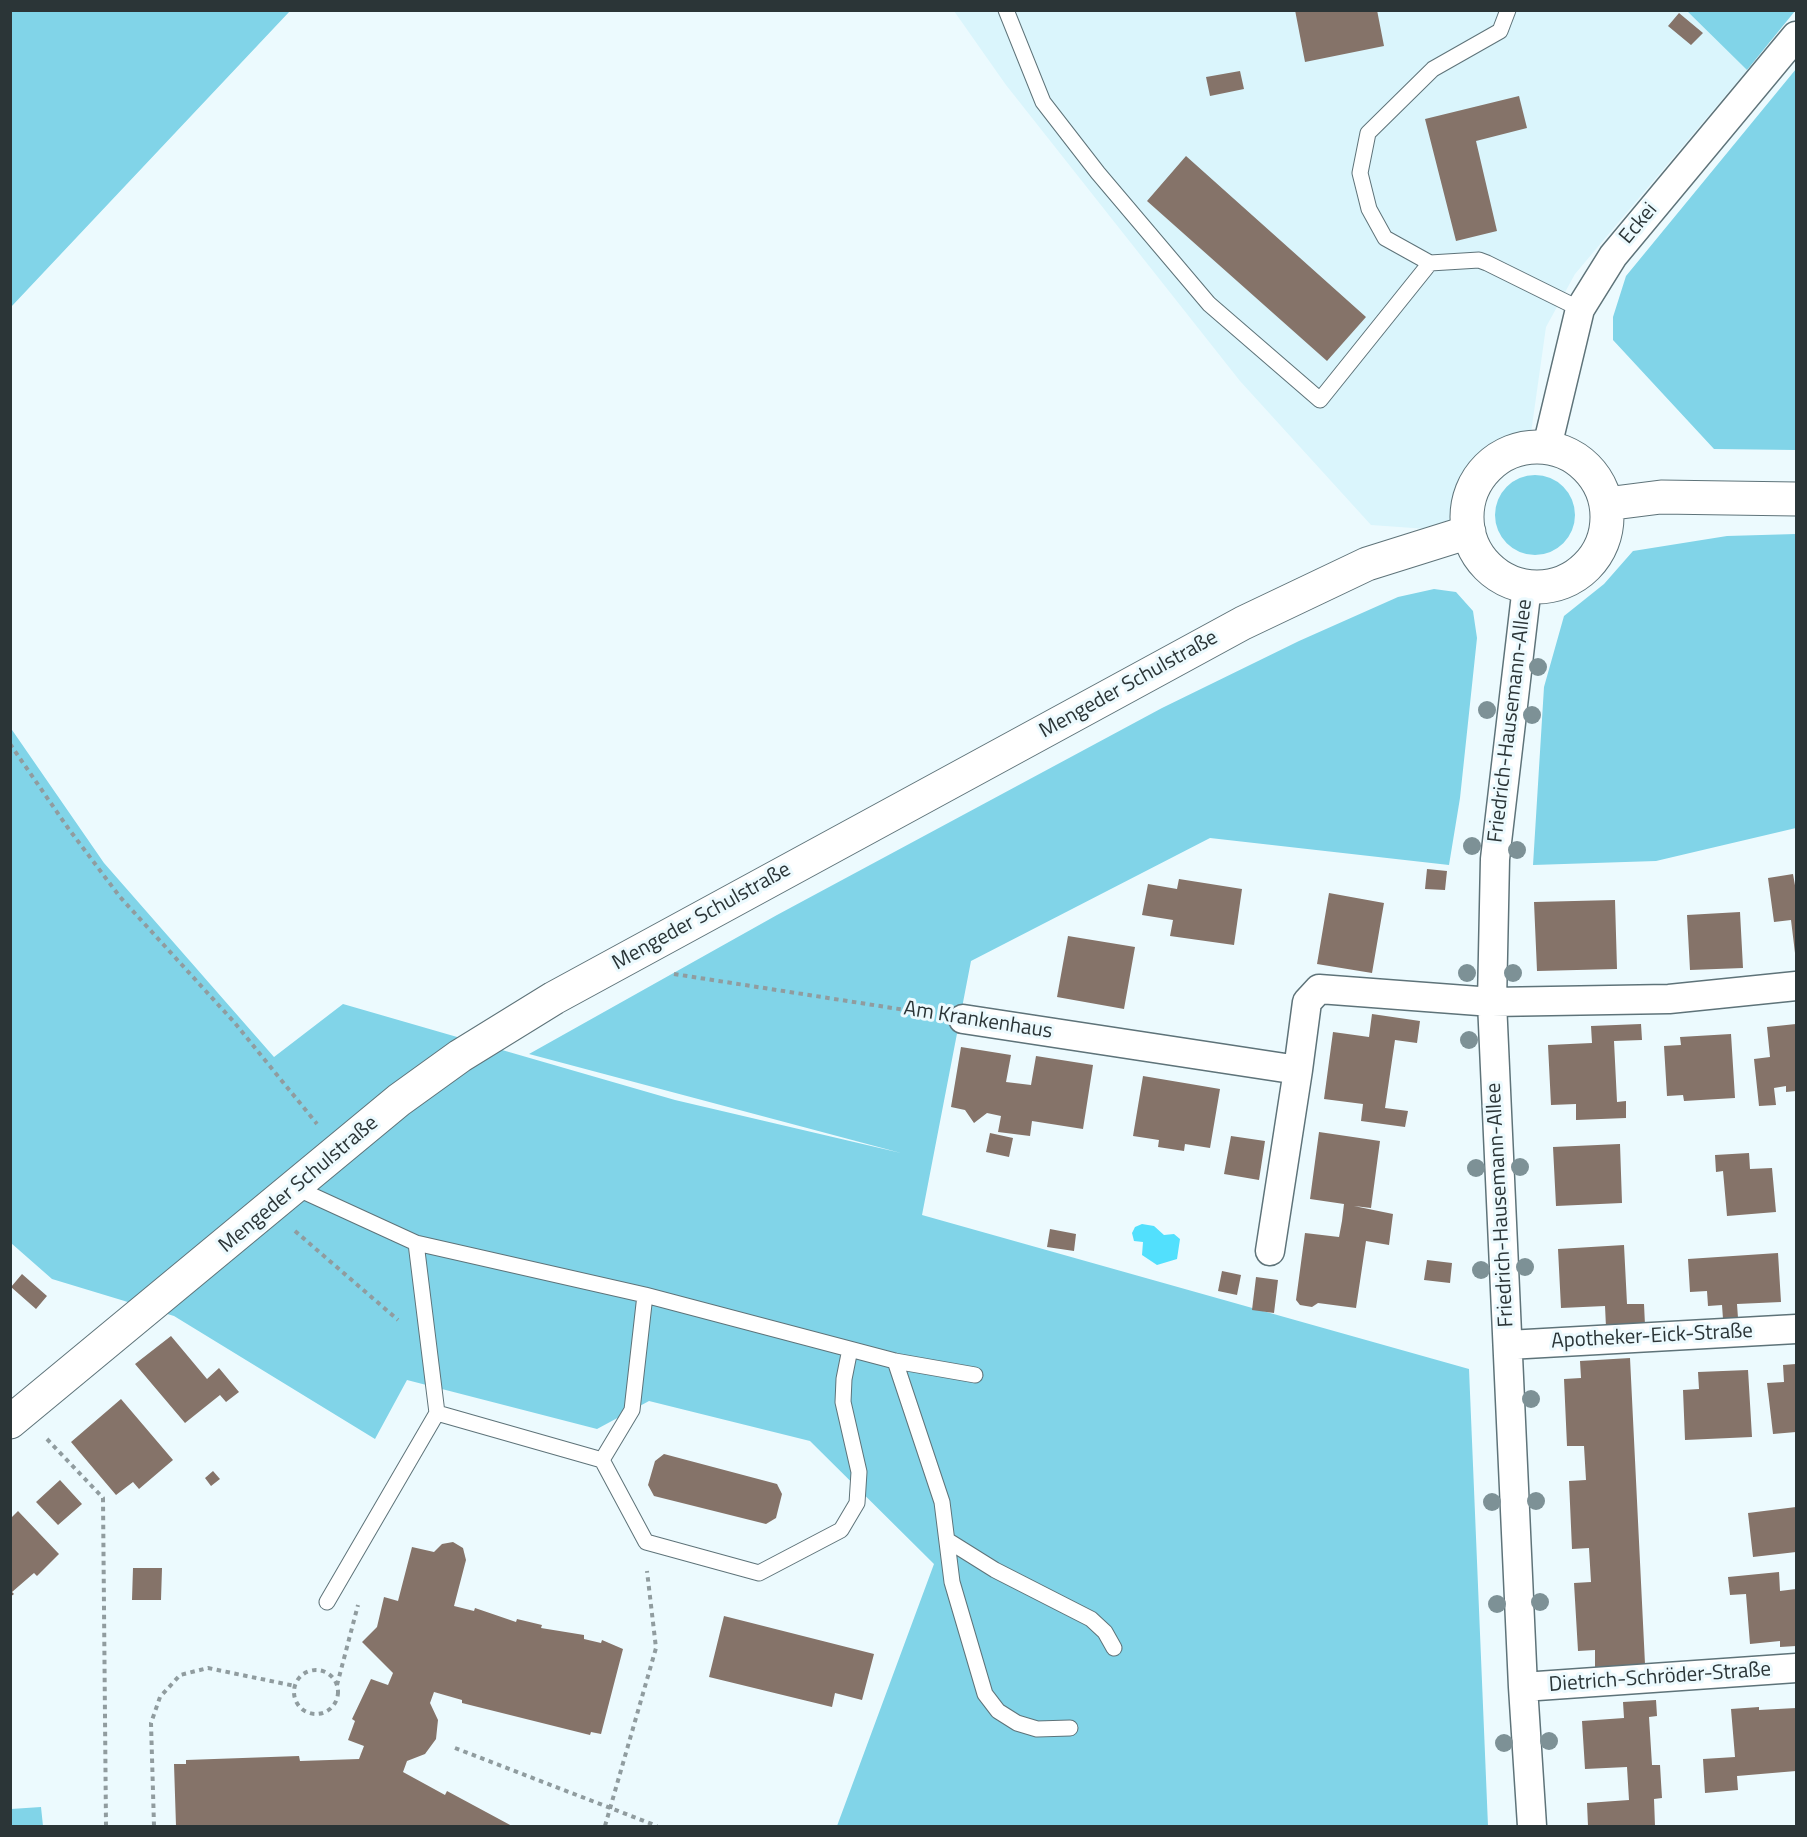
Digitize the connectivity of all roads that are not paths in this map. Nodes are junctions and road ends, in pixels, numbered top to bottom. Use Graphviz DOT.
graph roads {
  1 [pos="1006,10"];
  2 [pos="1508,10"];
  3 [pos="1797,36"];
  4 [pos="1430,263"];
  5 [pos="1580,309"];
  6 [pos="1547,447"];
  7 [pos="1797,499"];
  8 [pos="1606,504"];
  9 [pos="1469,532"];
  10 [pos="1527,586"];
  11 [pos="1797,986"];
  12 [pos="1492,1002"];
  13 [pos="963,1019"];
  14 [pos="1298,1070"];
  15 [pos="296,1188"];
  16 [pos="416,1243"];
  17 [pos="1270,1251"];
  18 [pos="645,1295"];
  19 [pos="1797,1329"];
  20 [pos="1508,1346"];
  21 [pos="850,1349"];
  22 [pos="895,1361"];
  23 [pos="975,1375"];
  24 [pos="437,1413"];
  25 [pos="10,1422"];
  26 [pos="602,1460"];
  27 [pos="947,1540"];
  28 [pos="327,1602"];
  29 [pos="1114,1648"];
  30 [pos="1797,1668"];
  31 [pos="1523,1687"];
  32 [pos="1070,1728"];
  33 [pos="1532,1827"];
  1 -- 4 [label="lane"];
  2 -- 4 [label="lane"];
  3 -- 5 [label="street, Eckei"];
  4 -- 5 [label="lane"];
  5 -- 6 [label="street, Eckei"];
  6 -- 8 [label="main road"];
  6 -- 9 [label="main road"];
  7 -- 8 [label="main road"];
  8 -- 10 [label="main road"];
  9 -- 10 [label="main road"];
  9 -- 15 [label="main road, Mengeder Schulstraße"];
  10 -- 12 [label="street, Friedrich-Hausemann-Allee"];
  11 -- 12 [label="street"];
  12 -- 14 [label="street"];
  12 -- 20 [label="street, Friedrich-Hausemann-Allee"];
  13 -- 14 [label="street, Am Krankenhaus"];
  14 -- 17 [label="street"];
  15 -- 16 [label="lane"];
  15 -- 25 [label="main road, Mengeder Schulstraße"];
  16 -- 18 [label="lane"];
  16 -- 24 [label="lane"];
  18 -- 21 [label="lane"];
  18 -- 26 [label="lane"];
  19 -- 20 [label="street, Apotheker-Eick-Straße"];
  20 -- 31 [label="street, Friedrich-Hausemann-Allee"];
  21 -- 22 [label="lane"];
  21 -- 26 [label="lane"];
  22 -- 23 [label="lane"];
  22 -- 27 [label="lane"];
  24 -- 26 [label="lane"];
  24 -- 28 [label="lane"];
  27 -- 29 [label="lane"];
  27 -- 32 [label="lane"];
  30 -- 31 [label="street, Dietrich-Schröder-Straße"];
  31 -- 33 [label="street, Friedrich-Hausemann-Allee"];
}
